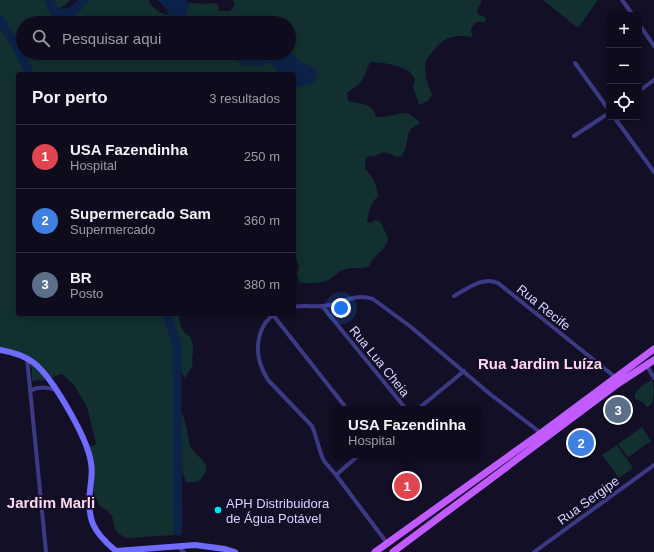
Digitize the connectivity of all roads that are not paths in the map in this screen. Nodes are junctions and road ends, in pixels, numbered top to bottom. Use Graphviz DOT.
graph roads {
  1 [pos="622,0"];
  2 [pos="631,12"];
  3 [pos="642,28"];
  4 [pos="654,46"];
  5 [pos="574,63"];
  6 [pos="654,80"];
  7 [pos="642,89"];
  8 [pos="606,106"];
  9 [pos="606,115"];
  10 [pos="616,120"];
  11 [pos="574,136"];
  12 [pos="654,172"];
  13 [pos="454,296"];
  14 [pos="296,306"];
  15 [pos="322,306"];
  16 [pos="273,316"];
  17 [pos="275,316"];
  18 [pos="0,350"];
  19 [pos="654,350"];
  20 [pos="27,358"];
  21 [pos="654,360"];
  22 [pos="647,366"];
  23 [pos="464,371"];
  24 [pos="615,377"];
  25 [pos="654,378"];
  26 [pos="56,390"];
  27 [pos="30,391"];
  28 [pos="345,406"];
  29 [pos="404,406"];
  30 [pos="422,406"];
  31 [pos="541,433"];
  32 [pos="356,458"];
  33 [pos="654,465"];
  34 [pos="336,475"];
  35 [pos="387,543"];
  36 [pos="192,545"];
  37 [pos="177,546"];
  38 [pos="116,551"];
  39 [pos="46,552"];
  40 [pos="184,552"];
  41 [pos="194,552"];
  42 [pos="235,552"];
  43 [pos="375,552"];
  44 [pos="393,552"];
  45 [pos="534,552"];
  1 -- 2 [label="street"];
  3 -- 4 [label="street"];
  5 -- 8 [label="street"];
  6 -- 7 [label="street"];
  9 -- 11 [label="street"];
  10 -- 12 [label="street"];
  13 -- 24 [label="street, Rua Recife"];
  14 -- 15 [label="street"];
  15 -- 23 [label="street"];
  15 -- 29 [label="street, Rua Lua Cheia"];
  16 -- 34 [label="street"];
  17 -- 28 [label="street"];
  18 -- 20 [label="street"];
  19 -- 22 [label="main road"];
  19 -- 24 [label="main road"];
  20 -- 26 [label="street"];
  20 -- 27 [label="street"];
  21 -- 22 [label="main road"];
  22 -- 25 [label="street"];
  22 -- 44 [label="main road"];
  23 -- 30 [label="street"];
  23 -- 31 [label="street"];
  24 -- 31 [label="main road"];
  26 -- 27 [label="street"];
  26 -- 38 [label="street"];
  27 -- 39 [label="street"];
  31 -- 35 [label="main road"];
  32 -- 34 [label="street"];
  33 -- 45 [label="street, Rua Sergipe"];
  34 -- 35 [label="street"];
  35 -- 43 [label="main road"];
  36 -- 37 [label="street"];
  36 -- 41 [label="street"];
  36 -- 42 [label="street"];
  37 -- 38 [label="street"];
  37 -- 40 [label="street"];
}
